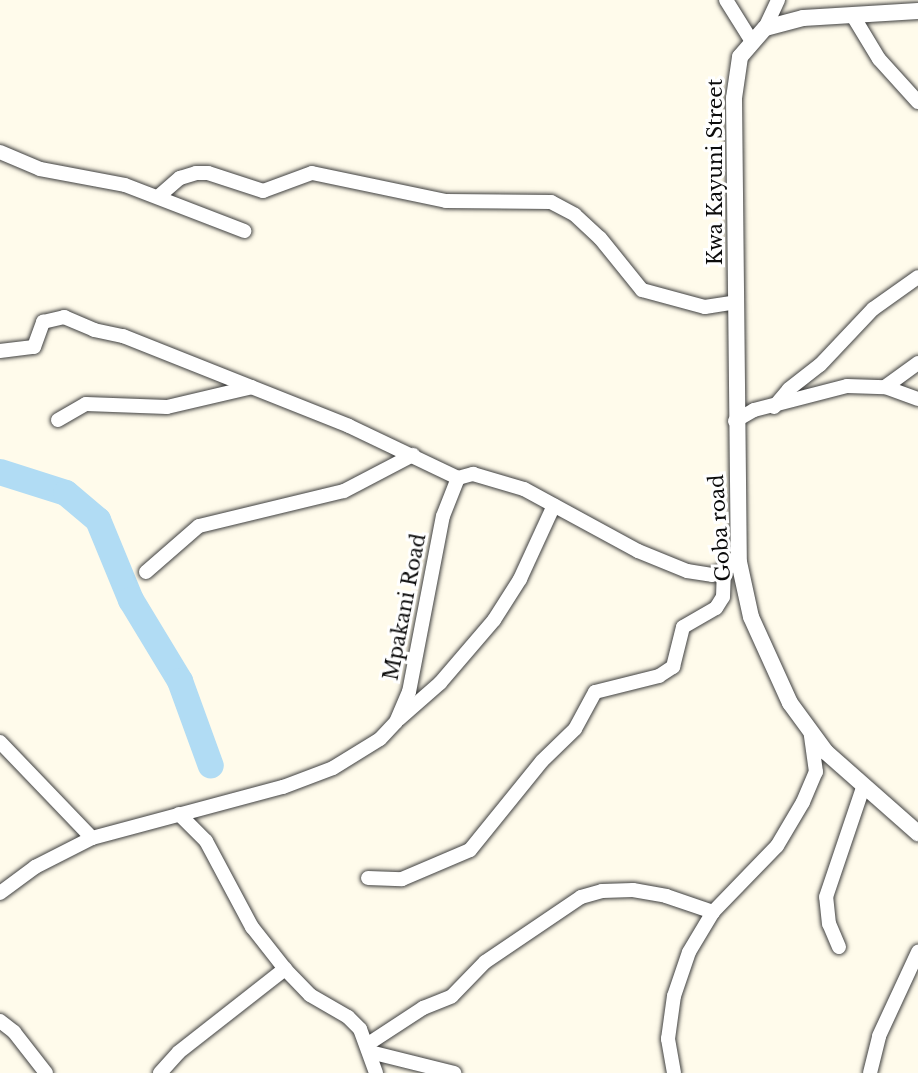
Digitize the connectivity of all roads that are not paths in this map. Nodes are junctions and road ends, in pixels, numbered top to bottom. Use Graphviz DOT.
graph roads {
  1 [pos="726,0"];
  2 [pos="778,0"];
  3 [pos="918,11"];
  4 [pos="853,16"];
  5 [pos="765,28"];
  6 [pos="751,40"];
  7 [pos="918,102"];
  8 [pos="0,152"];
  9 [pos="159,196"];
  10 [pos="244,231"];
  11 [pos="918,277"];
  12 [pos="735,302"];
  13 [pos="0,351"];
  14 [pos="918,363"];
  15 [pos="252,387"];
  16 [pos="885,387"];
  17 [pos="918,399"];
  18 [pos="774,406"];
  19 [pos="58,420"];
  20 [pos="735,421"];
  21 [pos="412,455"];
  22 [pos="458,478"];
  23 [pos="554,505"];
  24 [pos="739,562"];
  25 [pos="724,572"];
  26 [pos="146,573"];
  27 [pos="396,722"];
  28 [pos="809,730"];
  29 [pos="0,742"];
  30 [pos="863,788"];
  31 [pos="179,814"];
  32 [pos="918,833"];
  33 [pos="92,838"];
  34 [pos="368,878"];
  35 [pos="0,893"];
  36 [pos="713,912"];
  37 [pos="839,947"];
  38 [pos="918,952"];
  39 [pos="285,969"];
  40 [pos="0,1021"];
  41 [pos="369,1048"];
  42 [pos="46,1073"];
  43 [pos="160,1073"];
  44 [pos="376,1073"];
  45 [pos="454,1073"];
  46 [pos="674,1073"];
  47 [pos="870,1073"];
  1 -- 6 [label="street"];
  2 -- 5 [label="street"];
  3 -- 4 [label="street, Kwa Kayuni Street"];
  4 -- 5 [label="street, Kwa Kayuni Street"];
  4 -- 7 [label="street"];
  5 -- 6 [label="street, Kwa Kayuni Street"];
  6 -- 12 [label="street, Kwa Kayuni Street"];
  8 -- 9 [label="street"];
  9 -- 10 [label="street"];
  9 -- 12 [label="street"];
  11 -- 18 [label="street"];
  12 -- 20 [label="street, Goba road"];
  13 -- 15 [label="street"];
  14 -- 16 [label="street"];
  15 -- 19 [label="street"];
  15 -- 21 [label="street"];
  16 -- 17 [label="street"];
  16 -- 18 [label="street"];
  18 -- 20 [label="street"];
  20 -- 24 [label="street, Goba road"];
  21 -- 22 [label="street"];
  21 -- 26 [label="street"];
  22 -- 23 [label="street"];
  22 -- 27 [label="street, Mpakani Road"];
  23 -- 25 [label="street"];
  23 -- 27 [label="street"];
  24 -- 25 [label="street"];
  24 -- 28 [label="street, Goba road"];
  25 -- 34 [label="street"];
  27 -- 31 [label="street, Mpakani Road"];
  28 -- 30 [label="street, Goba road"];
  28 -- 36 [label="street"];
  29 -- 33 [label="street"];
  30 -- 32 [label="street, Goba road"];
  30 -- 37 [label="street"];
  31 -- 33 [label="street, Mpakani Road"];
  31 -- 39 [label="street"];
  33 -- 35 [label="street, Mpakani Road"];
  36 -- 41 [label="street"];
  36 -- 46 [label="street"];
  38 -- 47 [label="street"];
  39 -- 41 [label="street"];
  39 -- 43 [label="street"];
  40 -- 42 [label="street"];
  41 -- 44 [label="street"];
  41 -- 45 [label="street"];
}
